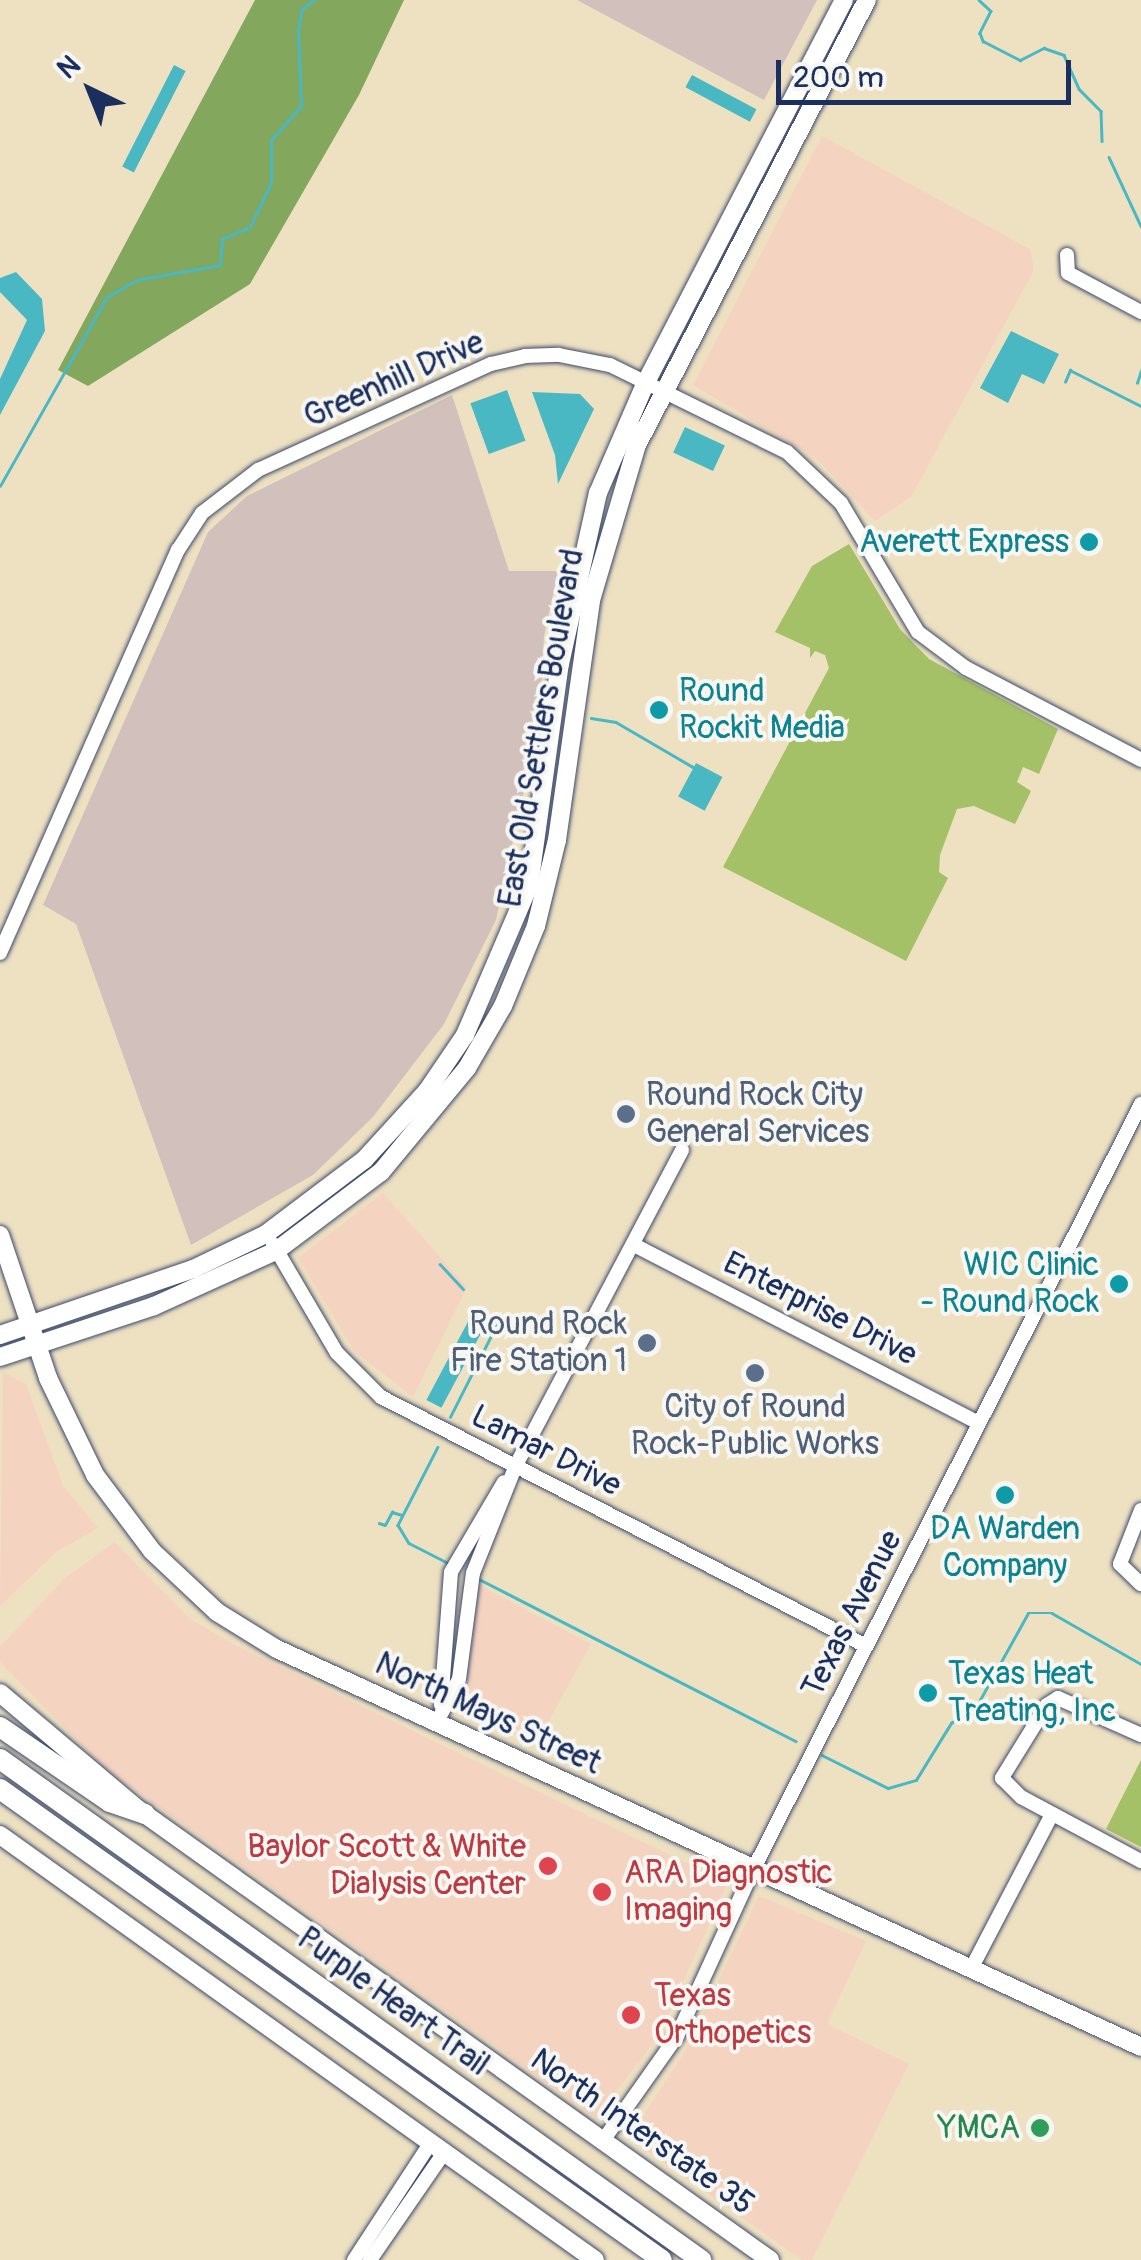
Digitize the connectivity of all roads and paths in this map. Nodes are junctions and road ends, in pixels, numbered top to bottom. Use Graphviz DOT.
graph roads {
  1 [pos="844,0"];
  2 [pos="867,0"];
  3 [pos="1067,254"];
  4 [pos="1141,312"];
  5 [pos="654,386"];
  6 [pos="1141,760"];
  7 [pos="0,952"];
  8 [pos="1141,1104"];
  9 [pos="682,1150"];
  10 [pos="266,1234"];
  11 [pos="0,1235"];
  12 [pos="634,1245"];
  13 [pos="276,1251"];
  14 [pos="30,1326"];
  15 [pos="0,1336"];
  16 [pos="36,1346"];
  17 [pos="0,1357"];
  18 [pos="979,1422"];
  19 [pos="516,1465"];
  20 [pos="1141,1510"];
  21 [pos="1141,1584"];
  22 [pos="866,1646"];
  23 [pos="0,1693"];
  24 [pos="437,1722"];
  25 [pos="0,1727"];
  26 [pos="1141,1735"];
  27 [pos="0,1759"];
  28 [pos="0,1790"];
  29 [pos="144,1814"];
  30 [pos="1052,1814"];
  31 [pos="0,1836"];
  32 [pos="1141,1860"];
  33 [pos="752,1870"];
  34 [pos="971,1969"];
  35 [pos="1141,2046"];
  36 [pos="602,2142"];
  37 [pos="437,2149"];
  38 [pos="398,2204"];
  39 [pos="354,2260"];
  40 [pos="370,2260"];
  41 [pos="595,2260"];
  42 [pos="662,2260"];
  43 [pos="701,2260"];
  44 [pos="770,2260"];
  1 -- 5 [label="main road, East Old Settlers Boulevard"];
  2 -- 5 [label="main road, East Old Settlers Boulevard"];
  3 -- 4 [label="street"];
  5 -- 6 [label="street, Greenhill Drive"];
  5 -- 7 [label="street, Greenhill Drive"];
  5 -- 10 [label="main road, East Old Settlers Boulevard"];
  5 -- 13 [label="main road, East Old Settlers Boulevard"];
  8 -- 18 [label="street, Texas Avenue"];
  9 -- 12 [label="street"];
  10 -- 13 [label="street, Lamar Drive"];
  10 -- 14 [label="main road, East Old Settlers Boulevard"];
  11 -- 14 [label="main road, North Mays Street"];
  12 -- 18 [label="street, Enterprise Drive"];
  12 -- 19 [label="street"];
  13 -- 16 [label="main road, East Old Settlers Boulevard"];
  13 -- 19 [label="street, Lamar Drive"];
  14 -- 15 [label="main road, East Old Settlers Boulevard"];
  14 -- 16 [label="main road, North Mays Street"];
  16 -- 17 [label="main road, East Old Settlers Boulevard"];
  16 -- 24 [label="main road, North Mays Street"];
  18 -- 22 [label="street, Texas Avenue"];
  19 -- 22 [label="street, Lamar Drive"];
  19 -- 24 [label="street"];
  19 -- 24 [label="street"];
  20 -- 21 [label="street"];
  22 -- 33 [label="street, Texas Avenue"];
  23 -- 29 [label="main road, North Interstate 35"];
  24 -- 33 [label="main road, North Mays Street"];
  25 -- 29 [label="highway"];
  26 -- 30 [label="street"];
  27 -- 43 [label="highway, Purple Heart Trail"];
  28 -- 42 [label="highway, Purple Heart Trail"];
  29 -- 36 [label="main road, North Interstate 35"];
  30 -- 32 [label="street"];
  30 -- 34 [label="street"];
  31 -- 37 [label="main road"];
  33 -- 34 [label="main road, North Mays Street"];
  33 -- 36 [label="street, Texas Avenue"];
  34 -- 35 [label="main road, North Mays Street"];
  36 -- 44 [label="main road, North Interstate 35"];
  37 -- 38 [label="street"];
  37 -- 41 [label="main road"];
  38 -- 39 [label="street"];
  38 -- 40 [label="street"];
}
